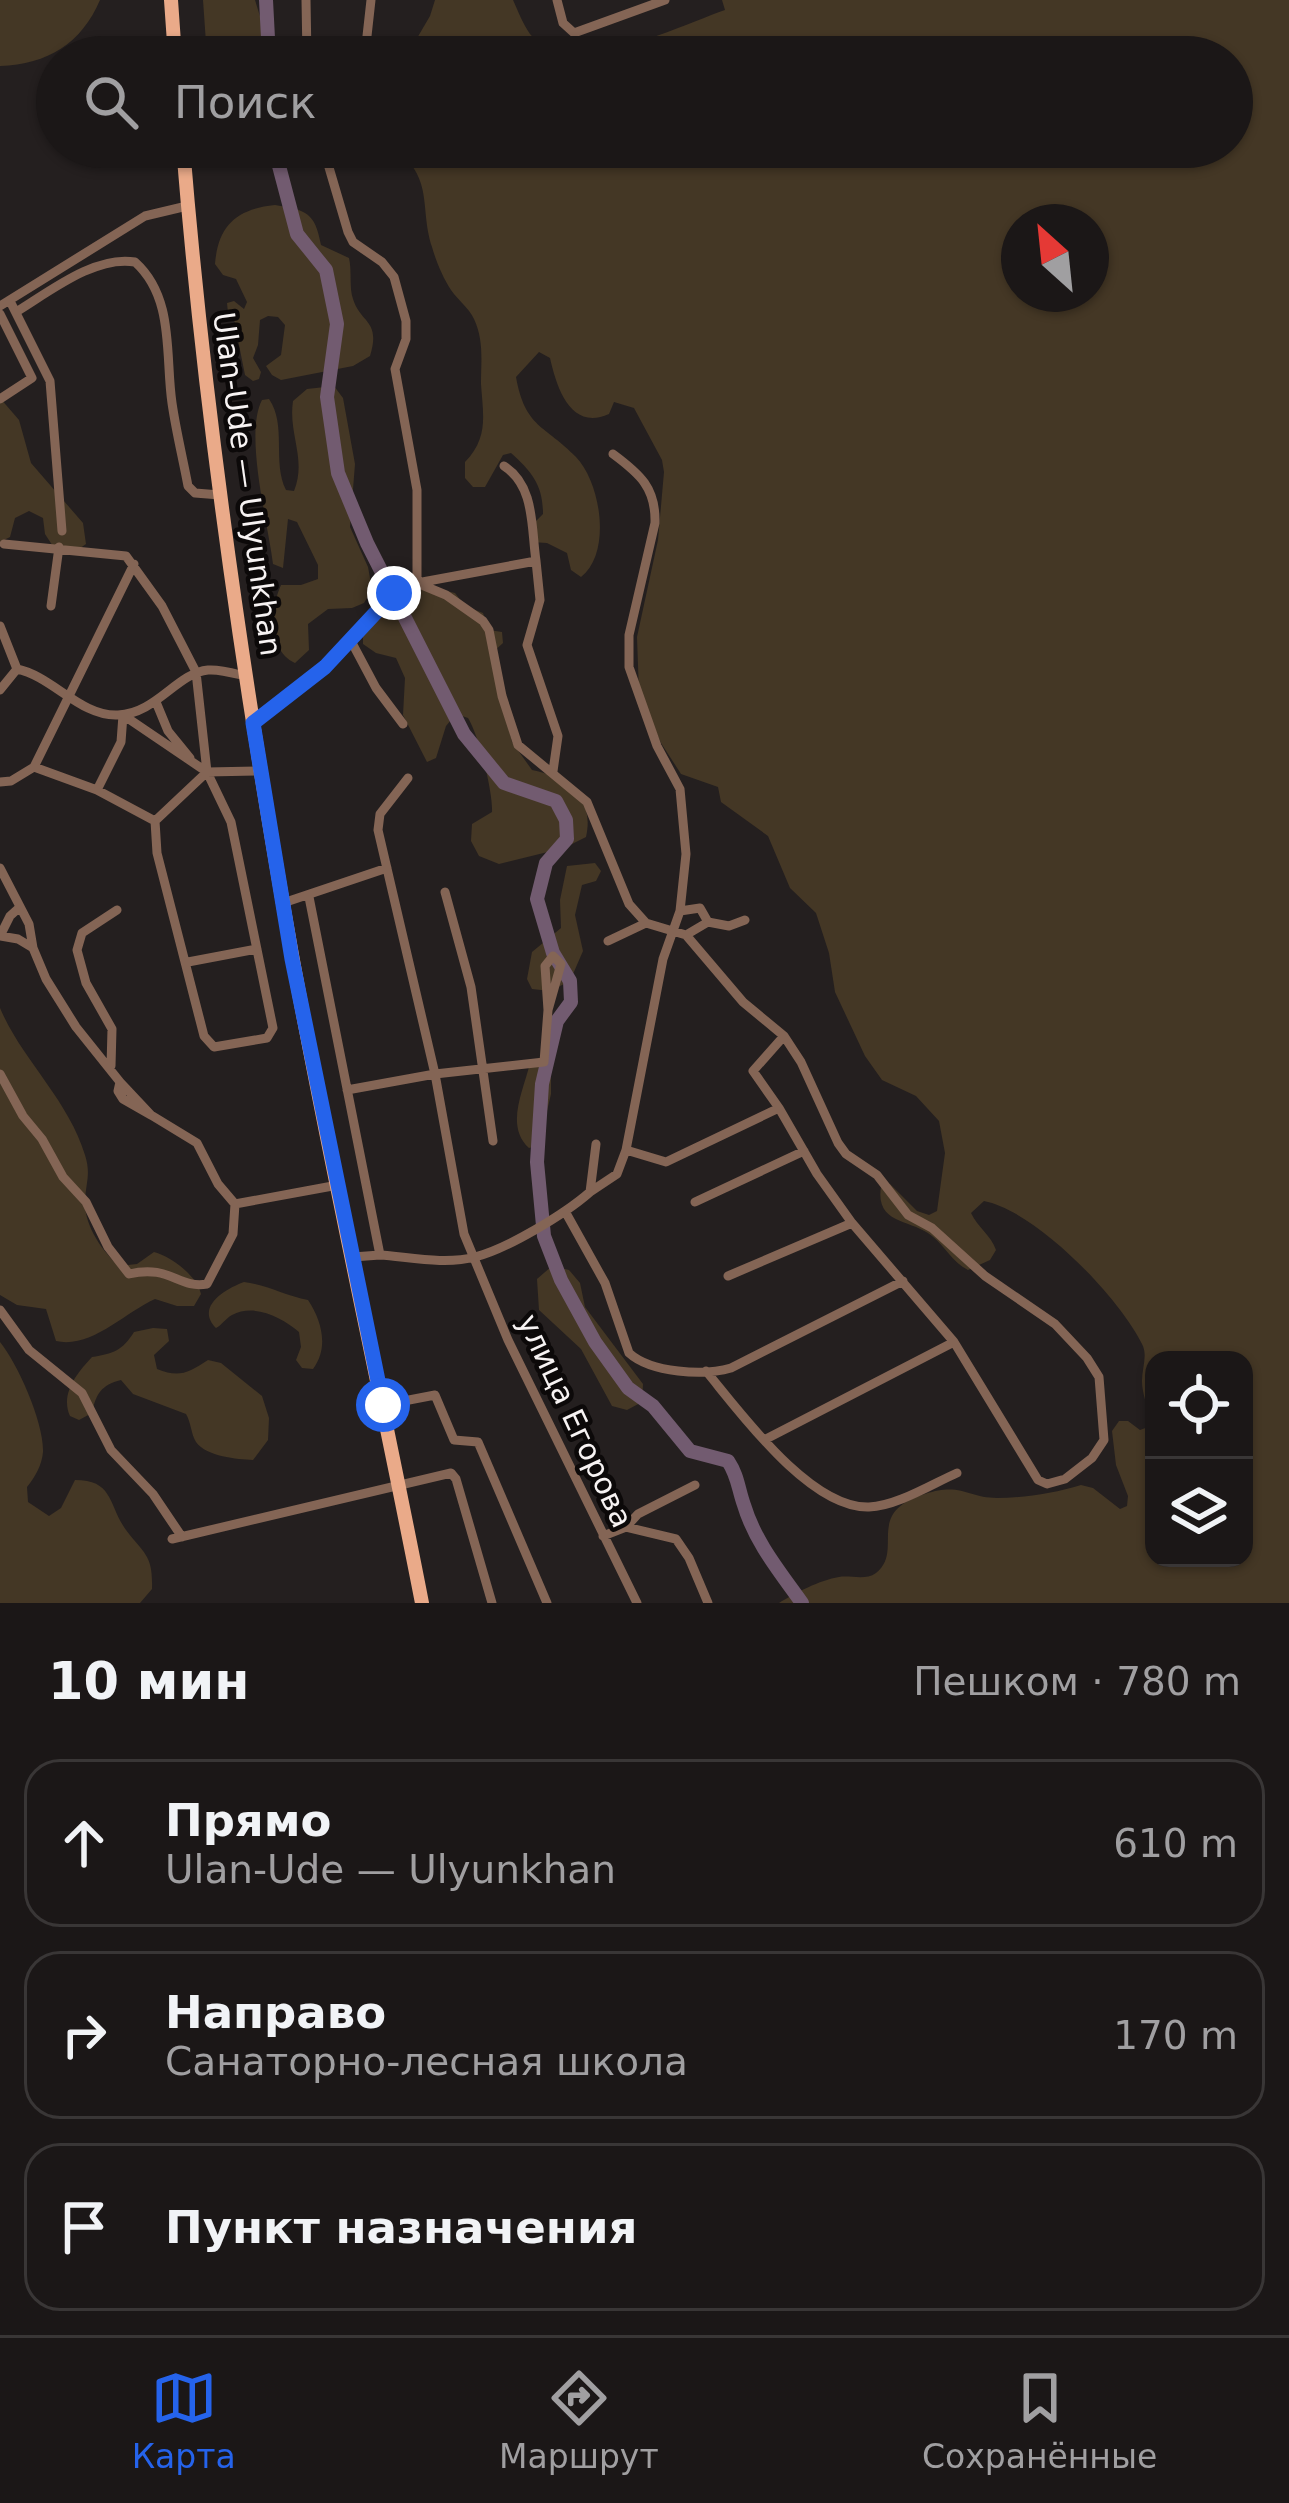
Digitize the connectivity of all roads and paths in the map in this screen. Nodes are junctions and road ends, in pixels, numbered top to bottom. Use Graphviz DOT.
graph roads {
  1 [pos="171,0"];
  2 [pos="306,0"];
  3 [pos="371,0"];
  4 [pos="557,0"];
  5 [pos="665,0"];
  6 [pos="174,36"];
  7 [pos="307,36"];
  8 [pos="367,36"];
  9 [pos="185,168"];
  10 [pos="329,168"];
  11 [pos="188,206"];
  12 [pos="3,307"];
  13 [pos="16,312"];
  14 [pos="0,399"];
  15 [pos="613,454"];
  16 [pos="504,466"];
  17 [pos="220,495"];
  18 [pos="62,532"];
  19 [pos="4,544"];
  20 [pos="59,548"];
  21 [pos="536,561"];
  22 [pos="134,564"];
  23 [pos="417,583"];
  24 [pos="51,606"];
  25 [pos="0,626"];
  26 [pos="350,639"];
  27 [pos="16,670"];
  28 [pos="196,672"];
  29 [pos="245,676"];
  30 [pos="0,691"];
  31 [pos="69,695"];
  32 [pos="156,702"];
  33 [pos="123,715"];
  34 [pos="253,723"];
  35 [pos="403,724"];
  36 [pos="555,754"];
  37 [pos="192,761"];
  38 [pos="533,761"];
  39 [pos="34,767"];
  40 [pos="261,771"];
  41 [pos="553,771"];
  42 [pos="207,772"];
  43 [pos="408,778"];
  44 [pos="0,782"];
  45 [pos="97,790"];
  46 [pos="155,821"];
  47 [pos="0,868"];
  48 [pos="387,868"];
  49 [pos="445,892"];
  50 [pos="309,897"];
  51 [pos="283,903"];
  52 [pos="20,907"];
  53 [pos="117,910"];
  54 [pos="680,911"];
  55 [pos="745,920"];
  56 [pos="708,922"];
  57 [pos="646,923"];
  58 [pos="681,934"];
  59 [pos="608,940"];
  60 [pos="33,948"];
  61 [pos="256,949"];
  62 [pos="188,962"];
  63 [pos="548,1010"];
  64 [pos="784,1036"];
  65 [pos="111,1066"];
  66 [pos="483,1068"];
  67 [pos="435,1073"];
  68 [pos="0,1074"];
  69 [pos="347,1090"];
  70 [pos="779,1108"];
  71 [pos="493,1141"];
  72 [pos="596,1144"];
  73 [pos="626,1150"];
  74 [pos="804,1151"];
  75 [pos="338,1185"];
  76 [pos="590,1192"];
  77 [pos="694,1202"];
  78 [pos="235,1204"];
  79 [pos="566,1213"];
  80 [pos="852,1223"];
  81 [pos="380,1255"];
  82 [pos="352,1256"];
  83 [pos="475,1257"];
  84 [pos="728,1276"];
  85 [pos="903,1281"];
  86 [pos="0,1310"];
  87 [pos="954,1342"];
  88 [pos="706,1371"];
  89 [pos="383,1405"];
  90 [pos="766,1439"];
  91 [pos="957,1473"];
  92 [pos="399,1485"];
  93 [pos="695,1485"];
  94 [pos="626,1527"];
  95 [pos="602,1536"];
  96 [pos="422,1603"];
  97 [pos="492,1603"];
  98 [pos="547,1603"];
  99 [pos="637,1603"];
  100 [pos="708,1603"];
  1 -- 6 [label="main road"];
  2 -- 7 [label="street"];
  3 -- 8 [label="street"];
  4 -- 5 [label="street"];
  9 -- 11 [label="main road, Ulan-Ude — Ulyunkhan"];
  10 -- 23 [label="street"];
  11 -- 12 [label="street"];
  11 -- 17 [label="main road, Ulan-Ude — Ulyunkhan"];
  12 -- 13 [label="street"];
  12 -- 14 [label="street"];
  13 -- 17 [label="street"];
  13 -- 18 [label="street"];
  15 -- 54 [label="street"];
  16 -- 21 [label="street"];
  17 -- 29 [label="main road, Ulan-Ude — Ulyunkhan"];
  19 -- 20 [label="street"];
  20 -- 22 [label="street"];
  20 -- 24 [label="street"];
  21 -- 23 [label="street"];
  21 -- 36 [label="street"];
  22 -- 28 [label="street"];
  22 -- 31 [label="street"];
  23 -- 26 [label="street"];
  23 -- 38 [label="street"];
  25 -- 27 [label="street"];
  26 -- 34 [label="street"];
  26 -- 35 [label="street"];
  27 -- 30 [label="street"];
  27 -- 31 [label="street"];
  28 -- 29 [label="street"];
  28 -- 32 [label="street"];
  28 -- 42 [label="street"];
  29 -- 34 [label="main road, Ulan-Ude — Ulyunkhan"];
  31 -- 33 [label="street"];
  31 -- 39 [label="street"];
  32 -- 33 [label="street"];
  32 -- 37 [label="street"];
  33 -- 37 [label="street"];
  33 -- 45 [label="street"];
  34 -- 40 [label="main road, Ulan-Ude — Ulyunkhan"];
  36 -- 38 [label="street"];
  36 -- 41 [label="street"];
  37 -- 42 [label="street"];
  38 -- 41 [label="street"];
  39 -- 44 [label="street"];
  39 -- 45 [label="street"];
  40 -- 42 [label="street"];
  40 -- 51 [label="main road, Ulan-Ude — Ulyunkhan"];
  41 -- 57 [label="street"];
  42 -- 46 [label="street"];
  42 -- 61 [label="street"];
  43 -- 48 [label="street, улица Егорова"];
  45 -- 46 [label="street"];
  46 -- 62 [label="street"];
  47 -- 52 [label="street"];
  48 -- 50 [label="street"];
  48 -- 67 [label="street, улица Егорова"];
  49 -- 66 [label="street"];
  50 -- 51 [label="street"];
  50 -- 69 [label="street"];
  51 -- 75 [label="main road, Ulan-Ude — Ulyunkhan"];
  52 -- 60 [label="street"];
  52 -- 60 [label="street"];
  53 -- 65 [label="street"];
  54 -- 56 [label="street"];
  54 -- 58 [label="street"];
  55 -- 56 [label="street"];
  56 -- 58 [label="street"];
  57 -- 58 [label="street"];
  57 -- 59 [label="street"];
  58 -- 64 [label="street"];
  58 -- 73 [label="street"];
  60 -- 65 [label="street"];
  61 -- 62 [label="street"];
  61 -- 62 [label="street"];
  63 -- 63 [label="street"];
  63 -- 66 [label="street"];
  64 -- 70 [label="street"];
  64 -- 87 [label="street"];
  65 -- 78 [label="street"];
  66 -- 67 [label="street"];
  66 -- 71 [label="street"];
  67 -- 69 [label="street"];
  67 -- 83 [label="street, улица Егорова"];
  68 -- 78 [label="street"];
  69 -- 81 [label="street"];
  70 -- 73 [label="street"];
  70 -- 74 [label="street"];
  72 -- 76 [label="street"];
  73 -- 76 [label="street"];
  74 -- 77 [label="street"];
  74 -- 80 [label="street"];
  75 -- 78 [label="street"];
  75 -- 82 [label="main road, Ulan-Ude — Ulyunkhan"];
  76 -- 79 [label="street"];
  79 -- 83 [label="street"];
  79 -- 88 [label="street"];
  80 -- 84 [label="street"];
  80 -- 85 [label="street"];
  81 -- 82 [label="street"];
  81 -- 83 [label="street"];
  82 -- 89 [label="main road, Ulan-Ude — Ulyunkhan"];
  83 -- 95 [label="street, улица Егорова"];
  85 -- 87 [label="street"];
  85 -- 88 [label="street"];
  86 -- 92 [label="street"];
  87 -- 90 [label="street"];
  88 -- 90 [label="street"];
  89 -- 92 [label="main road, Ulan-Ude — Ulyunkhan"];
  89 -- 98 [label="street"];
  90 -- 91 [label="street"];
  92 -- 96 [label="main road, Ulan-Ude — Ulyunkhan"];
  92 -- 97 [label="street"];
  93 -- 94 [label="street"];
  94 -- 95 [label="street"];
  94 -- 100 [label="street"];
  95 -- 99 [label="street, улица Егорова"];
}
